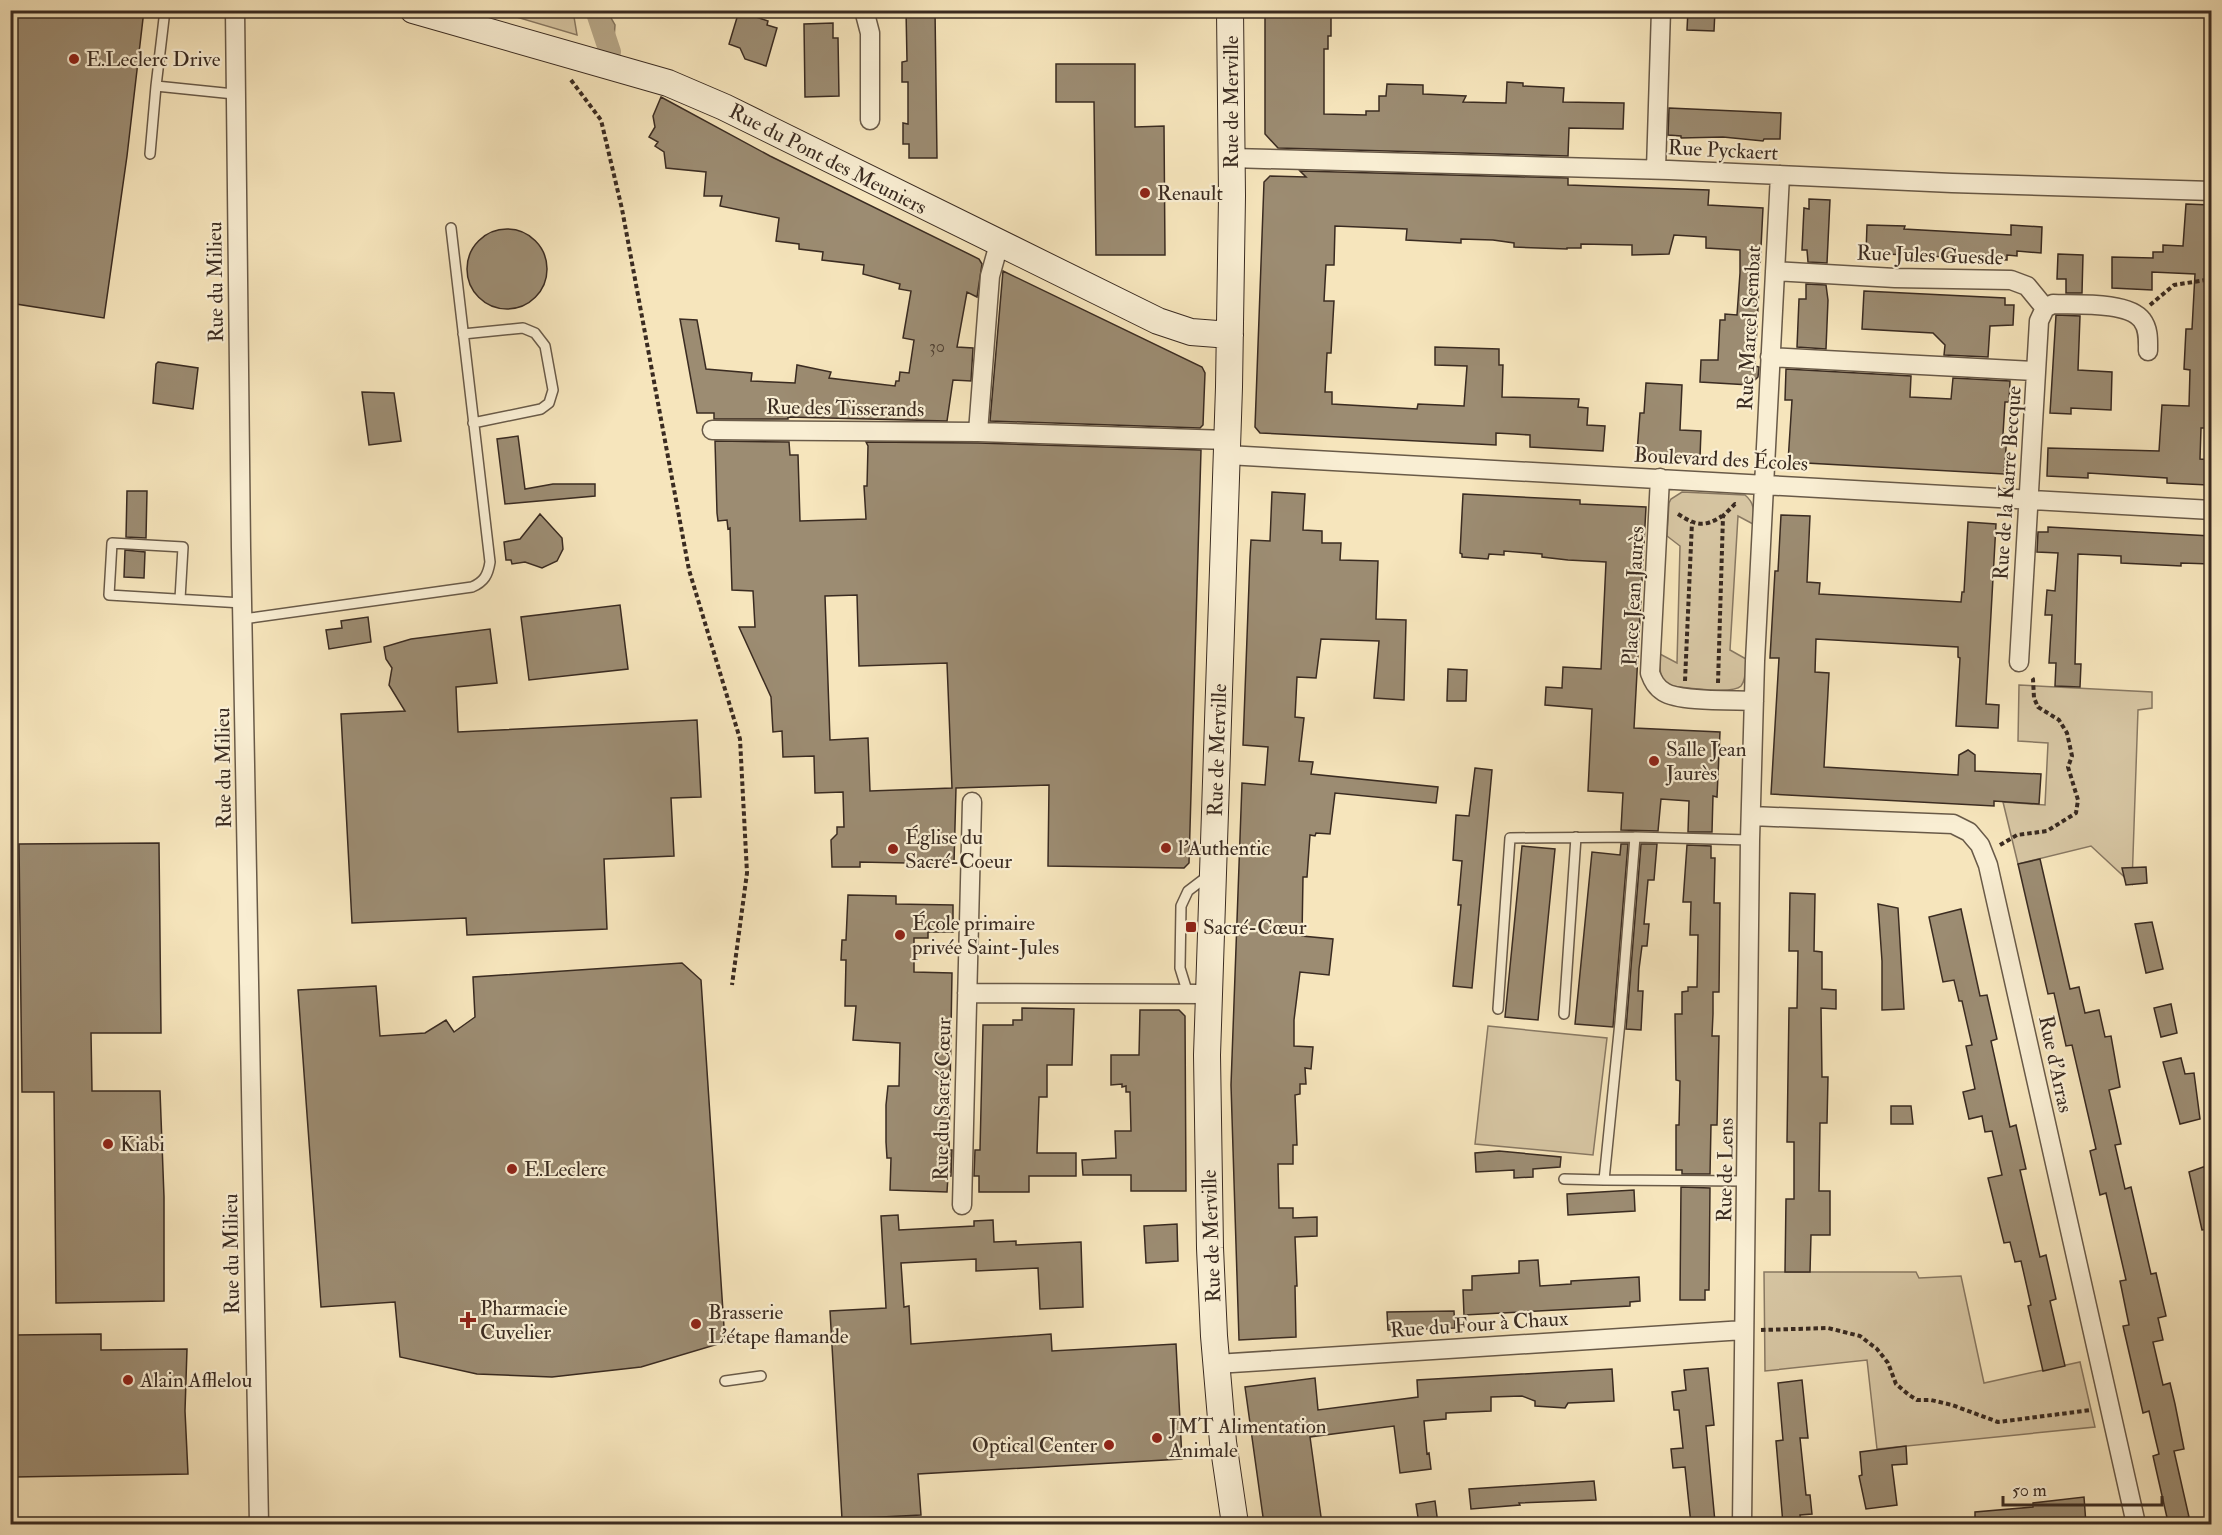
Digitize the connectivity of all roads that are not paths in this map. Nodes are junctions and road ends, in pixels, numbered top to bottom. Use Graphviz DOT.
graph roads {
  1 [pos="165,10"];
  2 [pos="235,10"];
  3 [pos="413,10"];
  4 [pos="864,10"];
  5 [pos="1230,10"];
  6 [pos="1661,10"];
  7 [pos="156,86"];
  8 [pos="234,94"];
  9 [pos="870,120"];
  10 [pos="150,154"];
  11 [pos="1231,158"];
  12 [pos="1656,170"];
  13 [pos="1779,175"];
  14 [pos="2211,191"];
  15 [pos="451,228"];
  16 [pos="999,244"];
  17 [pos="1775,271"];
  18 [pos="2045,308"];
  19 [pos="463,334"];
  20 [pos="1230,335"];
  21 [pos="2148,351"];
  22 [pos="1770,357"];
  23 [pos="2036,371"];
  24 [pos="473,423"];
  25 [pos="712,430"];
  26 [pos="978,432"];
  27 [pos="1227,448"];
  28 [pos="1660,478"];
  29 [pos="1763,484"];
  30 [pos="2028,500"];
  31 [pos="2211,510"];
  32 [pos="180,599"];
  33 [pos="242,611"];
  34 [pos="2019,662"];
  35 [pos="1754,701"];
  36 [pos="972,802"];
  37 [pos="1751,816"];
  38 [pos="1576,837"];
  39 [pos="1635,837"];
  40 [pos="1750,840"];
  41 [pos="967,993"];
  42 [pos="1198,994"];
  43 [pos="1498,1009"];
  44 [pos="1564,1014"];
  45 [pos="1564,1179"];
  46 [pos="1604,1180"];
  47 [pos="1748,1181"];
  48 [pos="962,1205"];
  49 [pos="1744,1330"];
  50 [pos="1216,1364"];
  51 [pos="761,1376"];
  52 [pos="725,1381"];
  53 [pos="259,1524"];
  54 [pos="1235,1524"];
  55 [pos="1742,1524"];
  56 [pos="2136,1524"];
  1 -- 7 [label="lane"];
  2 -- 8 [label="street, Rue du Milieu"];
  3 -- 16 [label="street, Rue du Pont des Meuniers"];
  4 -- 9 [label="street"];
  5 -- 11 [label="street, Rue de Merville"];
  6 -- 12 [label="street"];
  7 -- 8 [label="lane"];
  7 -- 10 [label="lane"];
  8 -- 33 [label="street, Rue du Milieu"];
  11 -- 12 [label="street, Rue Pyckaert"];
  11 -- 20 [label="street, Rue de Merville"];
  12 -- 13 [label="street, Rue Pyckaert"];
  13 -- 14 [label="street, Rue Pyckaert"];
  13 -- 17 [label="street, Rue Marcel Sembat"];
  15 -- 19 [label="lane"];
  16 -- 20 [label="street, Rue du Pont des Meuniers"];
  16 -- 26 [label="street"];
  17 -- 18 [label="street, Rue Jules Guesde"];
  17 -- 22 [label="street, Rue Marcel Sembat"];
  18 -- 21 [label="street"];
  18 -- 23 [label="street, Rue de la Karre Becque"];
  19 -- 24 [label="lane"];
  19 -- 24 [label="lane"];
  20 -- 27 [label="street, Rue de Merville"];
  22 -- 23 [label="street"];
  22 -- 29 [label="street, Rue Marcel Sembat"];
  23 -- 30 [label="street, Rue de la Karre Becque"];
  24 -- 33 [label="lane"];
  25 -- 26 [label="street, Rue des Tisserands"];
  26 -- 27 [label="street, Rue des Tisserands"];
  27 -- 28 [label="street, Boulevard des Écoles"];
  27 -- 42 [label="street, Rue de Merville"];
  28 -- 29 [label="street, Boulevard des Écoles"];
  28 -- 35 [label="street, Place Jean Jaurès"];
  29 -- 30 [label="street, Boulevard des Écoles"];
  29 -- 35 [label="street"];
  30 -- 31 [label="street, Boulevard des Écoles"];
  30 -- 34 [label="street, Rue de la Karre Becque"];
  32 -- 32 [label="lane"];
  32 -- 33 [label="lane"];
  33 -- 53 [label="street, Rue du Milieu"];
  35 -- 37 [label="street"];
  36 -- 41 [label="street, Rue du Sacré Cœur"];
  37 -- 40 [label="street, Rue de Lens"];
  37 -- 56 [label="street, Rue d'Arras"];
  38 -- 39 [label="lane"];
  38 -- 43 [label="lane"];
  38 -- 44 [label="lane"];
  39 -- 40 [label="lane"];
  39 -- 46 [label="lane"];
  40 -- 47 [label="street, Rue de Lens"];
  41 -- 42 [label="street, Rue du Sacré Cœur"];
  41 -- 48 [label="street, Rue du Sacré Cœur"];
  42 -- 50 [label="street, Rue de Merville"];
  45 -- 46 [label="lane"];
  46 -- 47 [label="lane"];
  47 -- 49 [label="street, Rue de Lens"];
  49 -- 50 [label="street, Rue du Four à Chaux"];
  49 -- 55 [label="street, Rue de Lens"];
  50 -- 54 [label="street, Rue de Merville"];
  51 -- 52 [label="lane"];
}
